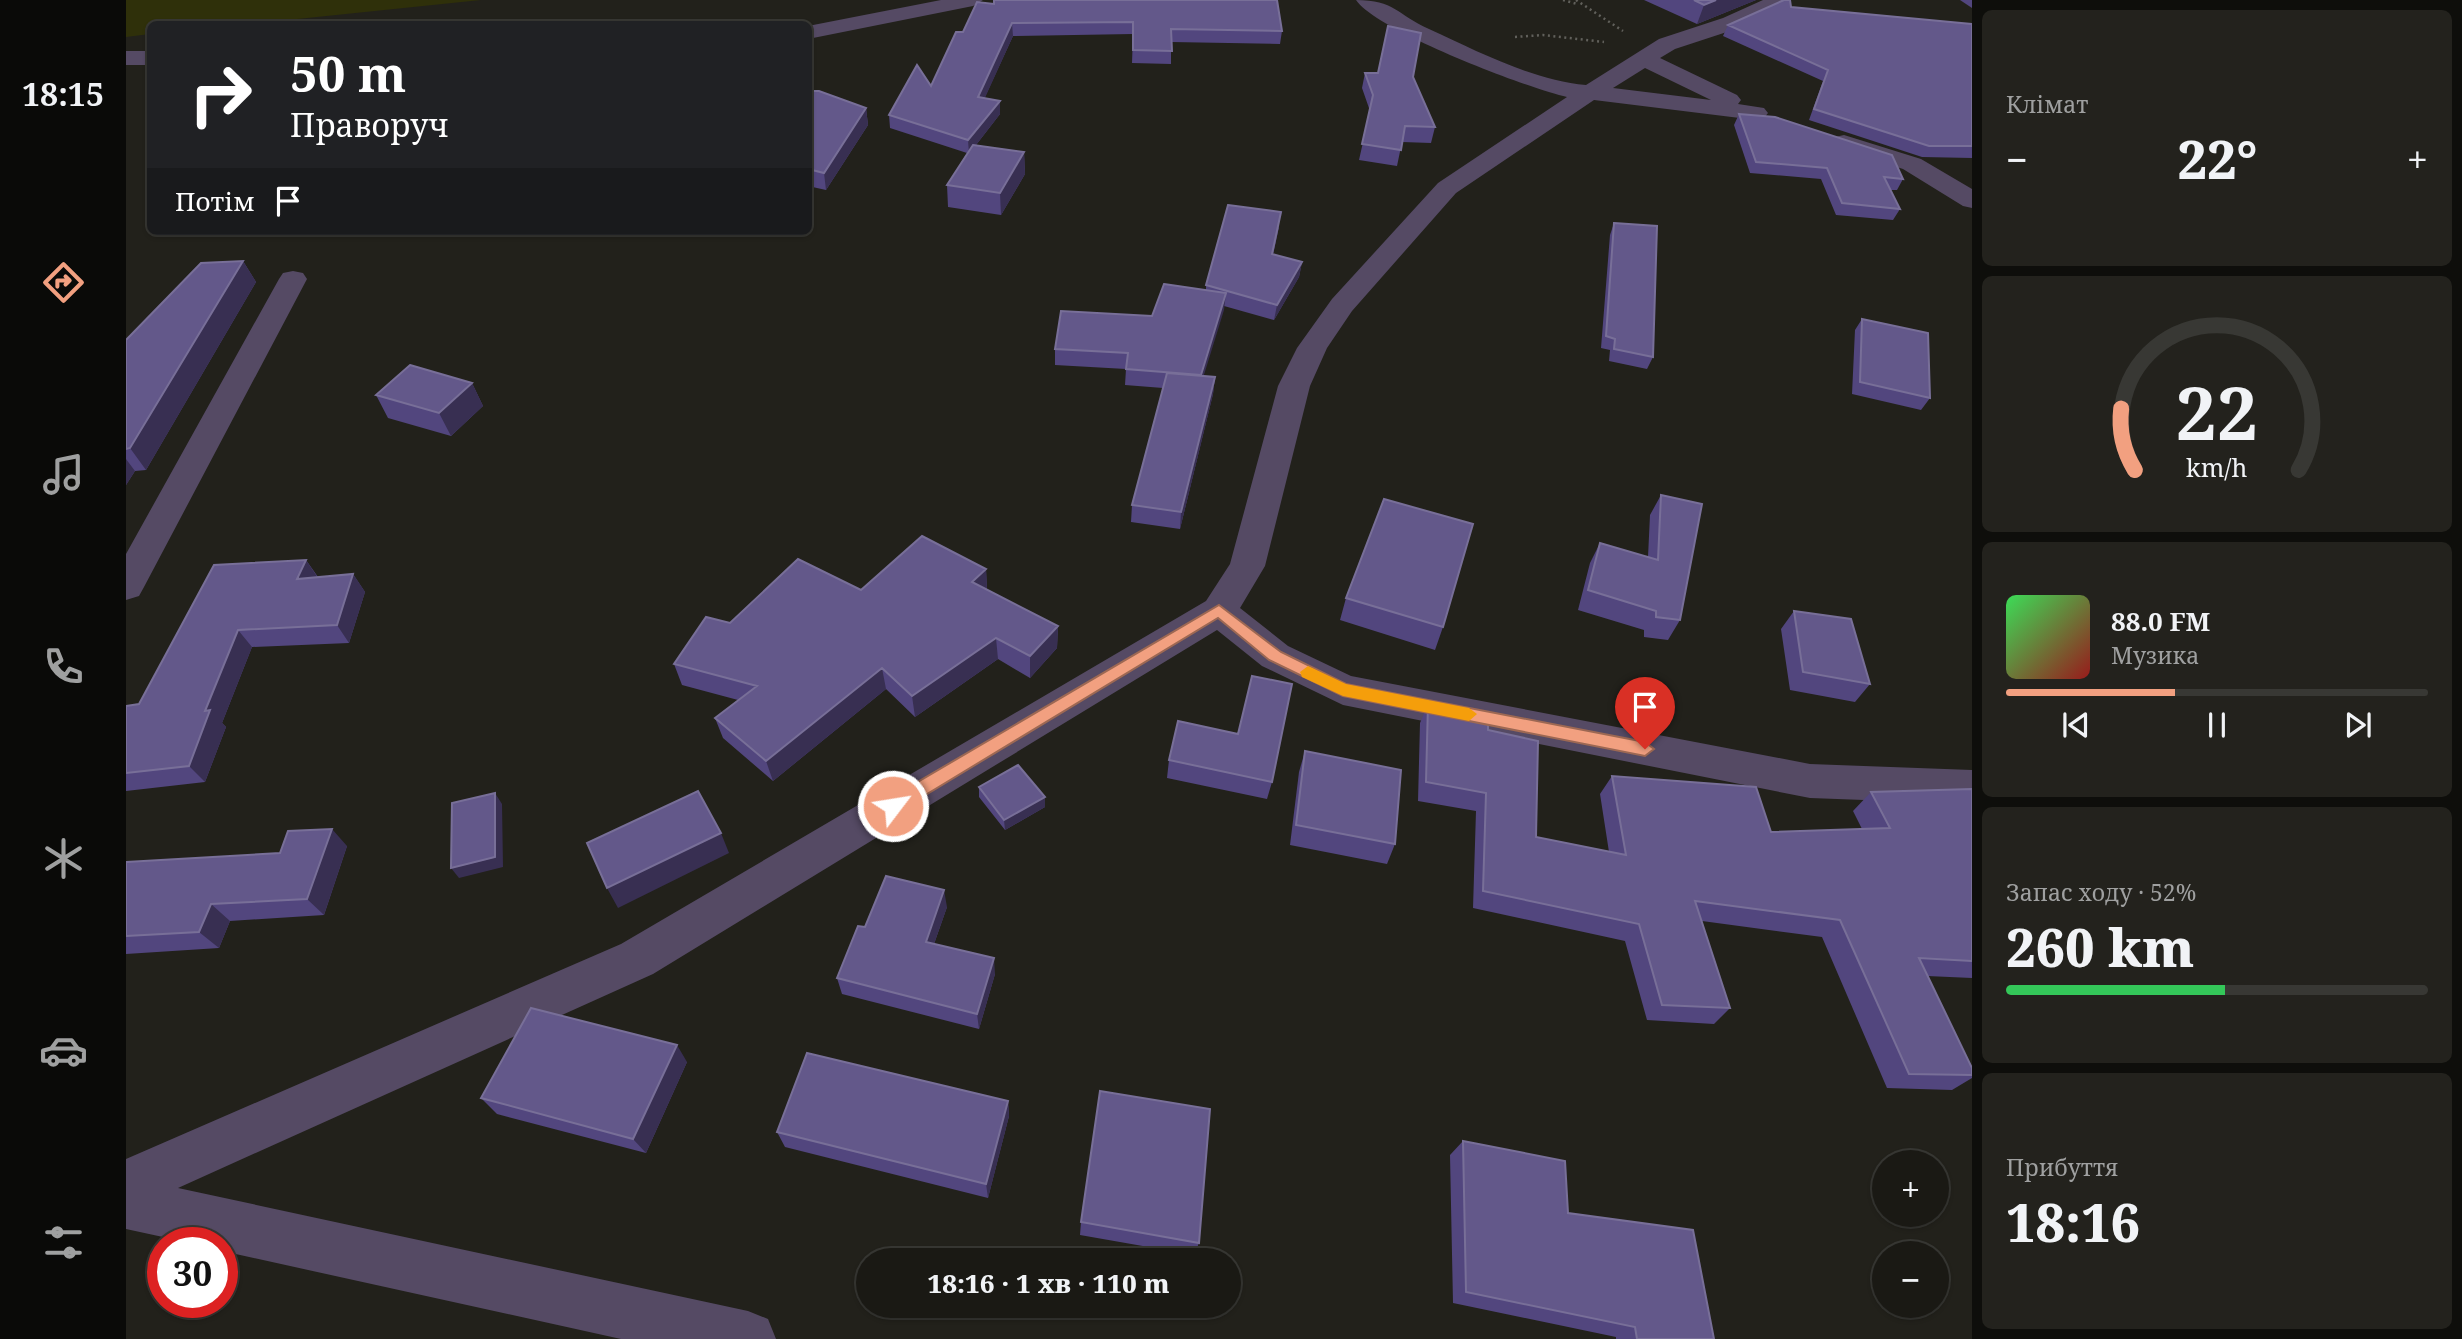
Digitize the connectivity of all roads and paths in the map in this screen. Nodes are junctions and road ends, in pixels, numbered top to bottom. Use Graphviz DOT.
graph roads {
  1 [pos="973,0"];
  2 [pos="1366,0"];
  3 [pos="1563,0"];
  4 [pos="1780,0"];
  5 [pos="1577,2"];
  6 [pos="812,32"];
  7 [pos="1440,42"];
  8 [pos="1667,44"];
  9 [pos="126,58"];
  10 [pos="147,58"];
  11 [pos="1646,59"];
  12 [pos="1590,92"];
  13 [pos="1821,135"];
  14 [pos="1972,200"];
  15 [pos="293,279"];
  16 [pos="126,587"];
  17 [pos="1219,611"];
  18 [pos="1972,788"];
  19 [pos="126,1185"];
  20 [pos="126,1203"];
  21 [pos="748,1339"];
  1 -- 6 [label="street"];
  2 -- 7 [label="street"];
  3 -- 5 [label="path"];
  4 -- 8 [label="street"];
  5 -- 8 [label="path"];
  7 -- 8 [label="path"];
  7 -- 12 [label="street"];
  8 -- 11 [label="street"];
  9 -- 10 [label="street"];
  11 -- 12 [label="street"];
  11 -- 12 [label="street"];
  12 -- 17 [label="street"];
  13 -- 14 [label="street"];
  15 -- 16 [label="street"];
  17 -- 18 [label="street"];
  17 -- 19 [label="street"];
  20 -- 21 [label="street"];
}
